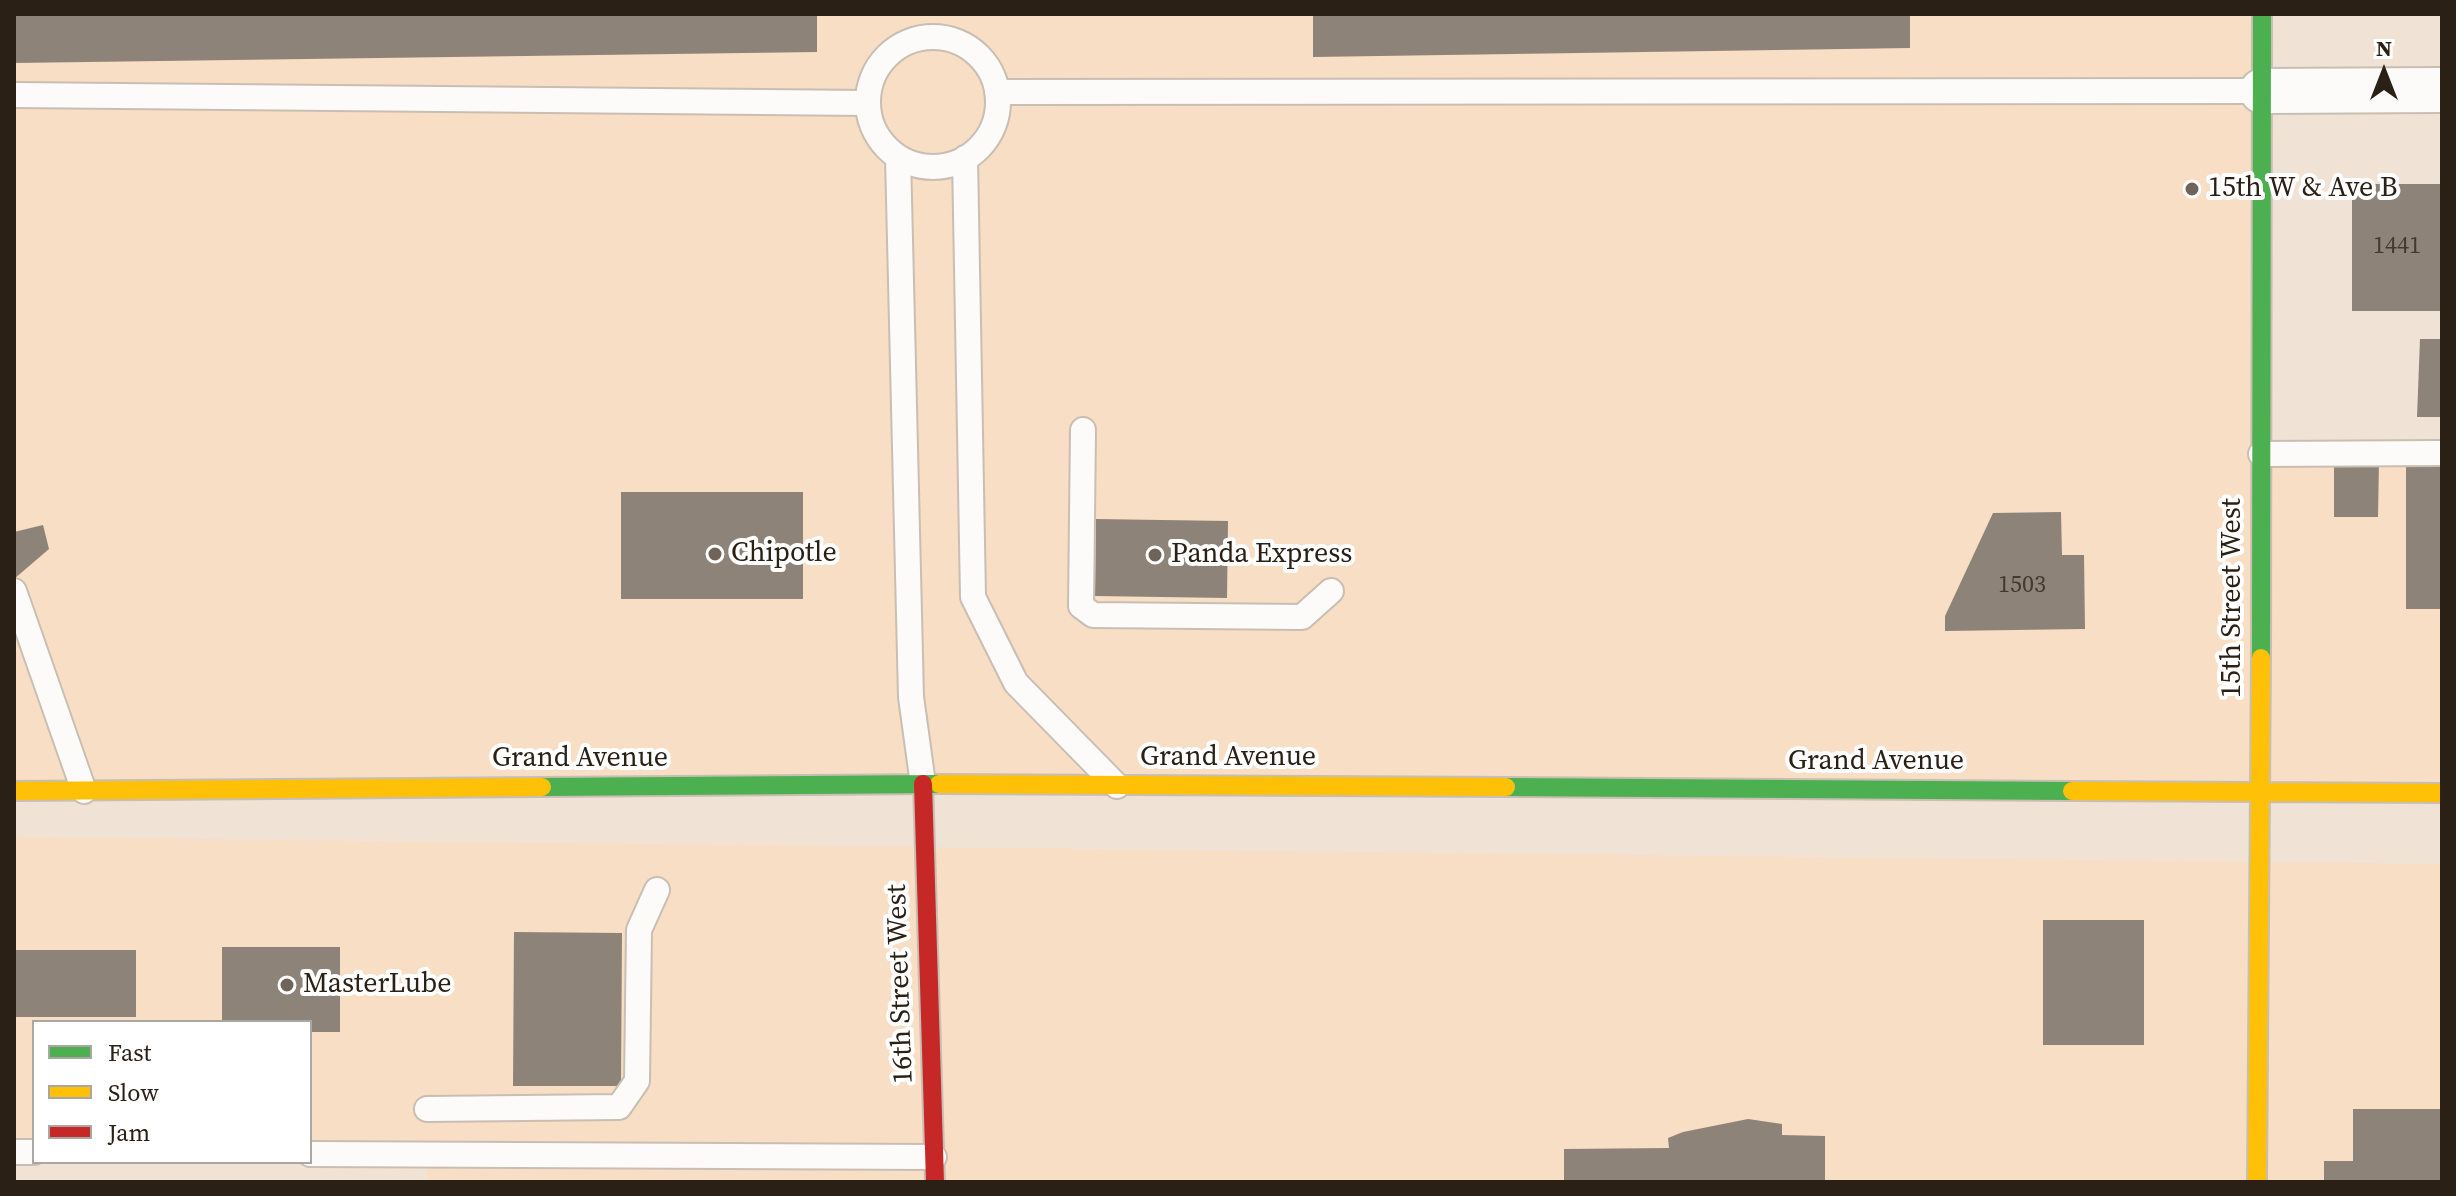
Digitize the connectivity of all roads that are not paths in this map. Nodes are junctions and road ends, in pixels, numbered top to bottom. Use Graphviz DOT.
graph roads {
  1 [pos="2262,14"];
  2 [pos="2442,90"];
  3 [pos="2262,91"];
  4 [pos="997,92"];
  5 [pos="14,95"];
  6 [pos="867,103"];
  7 [pos="898,157"];
  8 [pos="965,158"];
  9 [pos="1083,430"];
  10 [pos="2442,453"];
  11 [pos="2261,454"];
  12 [pos="14,591"];
  13 [pos="1331,591"];
  14 [pos="923,784"];
  15 [pos="1117,786"];
  16 [pos="14,791"];
  17 [pos="84,791"];
  18 [pos="2260,791"];
  19 [pos="2442,793"];
  20 [pos="657,890"];
  21 [pos="427,1109"];
  22 [pos="312,1154"];
  23 [pos="934,1157"];
  24 [pos="935,1182"];
  25 [pos="2257,1182"];
  1 -- 3 [label="main road, 15th Street West"];
  2 -- 3 [label="street"];
  3 -- 4 [label="lane"];
  3 -- 11 [label="main road, 15th Street West"];
  4 -- 6 [label="lane"];
  4 -- 8 [label="lane"];
  5 -- 6 [label="lane"];
  6 -- 7 [label="lane"];
  7 -- 8 [label="lane"];
  7 -- 14 [label="lane"];
  8 -- 15 [label="lane"];
  9 -- 13 [label="lane"];
  10 -- 11 [label="lane"];
  11 -- 18 [label="main road, 15th Street West"];
  12 -- 17 [label="lane"];
  14 -- 15 [label="main road, Grand Avenue"];
  14 -- 17 [label="main road, Grand Avenue"];
  14 -- 23 [label="main road, 16th Street West"];
  15 -- 18 [label="main road, Grand Avenue"];
  16 -- 17 [label="main road, Grand Avenue"];
  18 -- 19 [label="main road, Grand Avenue"];
  18 -- 25 [label="main road, 15th Street West"];
  20 -- 21 [label="lane"];
  22 -- 23 [label="lane"];
  23 -- 24 [label="main road, 16th Street West"];
}
